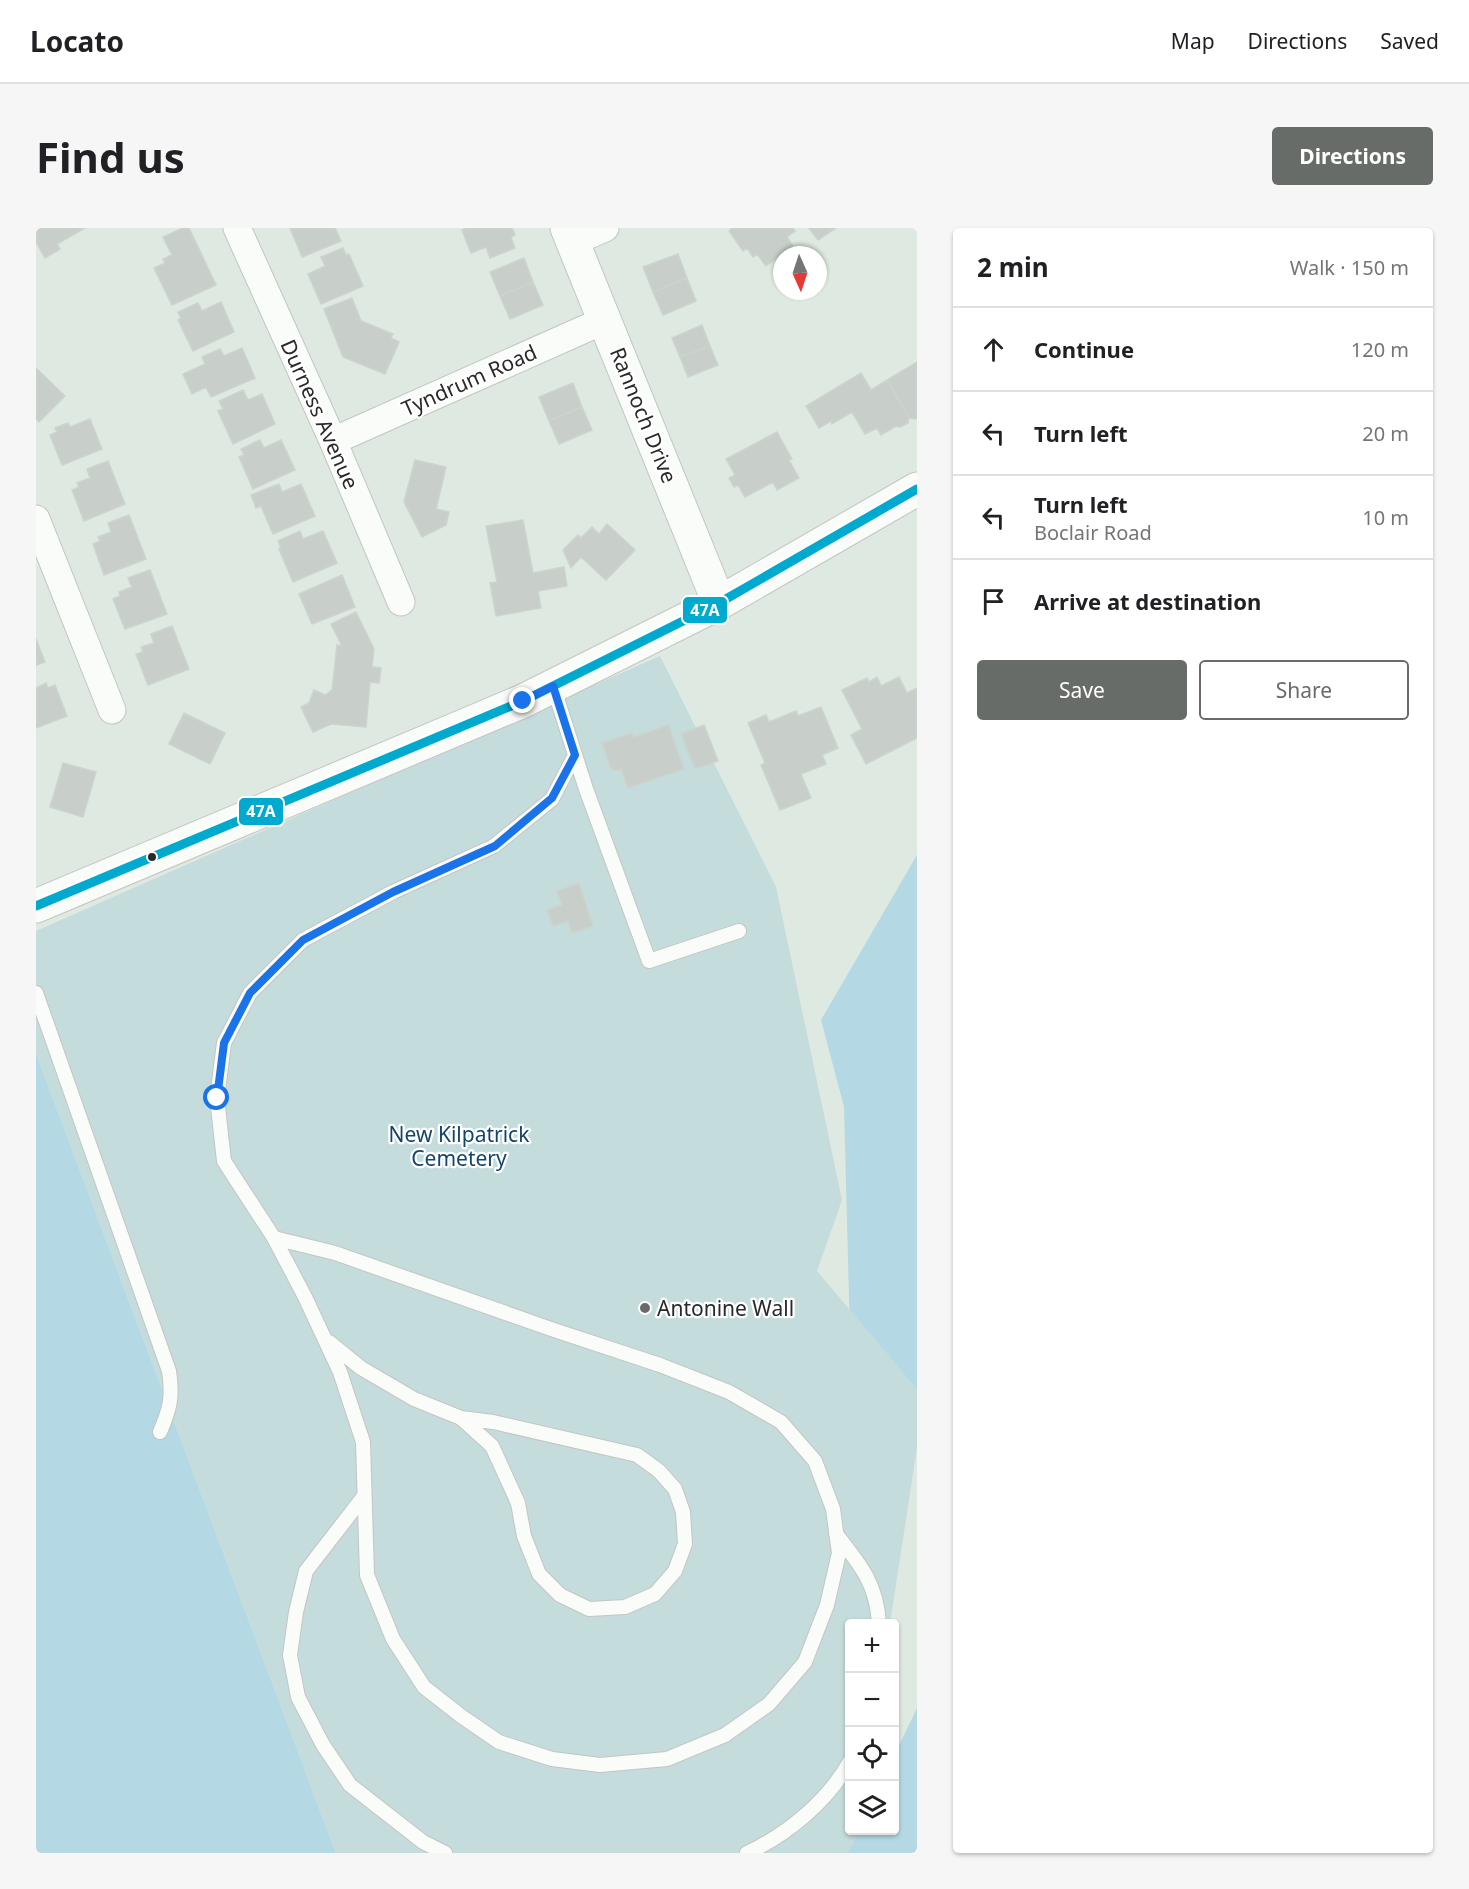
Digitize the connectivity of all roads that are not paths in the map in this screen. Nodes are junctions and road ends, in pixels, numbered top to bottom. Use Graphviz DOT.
graph roads {
  1 [pos="237,228"];
  2 [pos="605,228"];
  3 [pos="570,235"];
  4 [pos="605,320"];
  5 [pos="333,441"];
  6 [pos="917,489"];
  7 [pos="36,519"];
  8 [pos="400,602"];
  9 [pos="719,603"];
  10 [pos="553,686"];
  11 [pos="112,710"];
  12 [pos="575,755"];
  13 [pos="36,906"];
  14 [pos="739,931"];
  15 [pos="36,993"];
  16 [pos="274,1238"];
  17 [pos="325,1339"];
  18 [pos="462,1418"];
  19 [pos="160,1432"];
  20 [pos="364,1496"];
  21 [pos="836,1534"];
  22 [pos="879,1619"];
  23 [pos="845,1766"];
  24 [pos="445,1853"];
  25 [pos="747,1853"];
  1 -- 5 [label="street, Durness Avenue"];
  2 -- 3 [label="street"];
  3 -- 4 [label="main road, Rannoch Drive"];
  4 -- 5 [label="street, Tyndrum Road"];
  4 -- 9 [label="main road, Rannoch Drive"];
  5 -- 8 [label="street, Durness Avenue"];
  6 -- 9 [label="main road"];
  7 -- 11 [label="street"];
  9 -- 10 [label="main road"];
  10 -- 12 [label="lane"];
  10 -- 13 [label="main road"];
  12 -- 14 [label="lane"];
  12 -- 16 [label="lane"];
  15 -- 19 [label="lane"];
  16 -- 17 [label="lane"];
  16 -- 21 [label="lane"];
  17 -- 18 [label="lane"];
  17 -- 20 [label="lane"];
  18 -- 18 [label="lane"];
  20 -- 21 [label="lane"];
  20 -- 24 [label="lane"];
  21 -- 22 [label="lane"];
  23 -- 25 [label="lane"];
}
